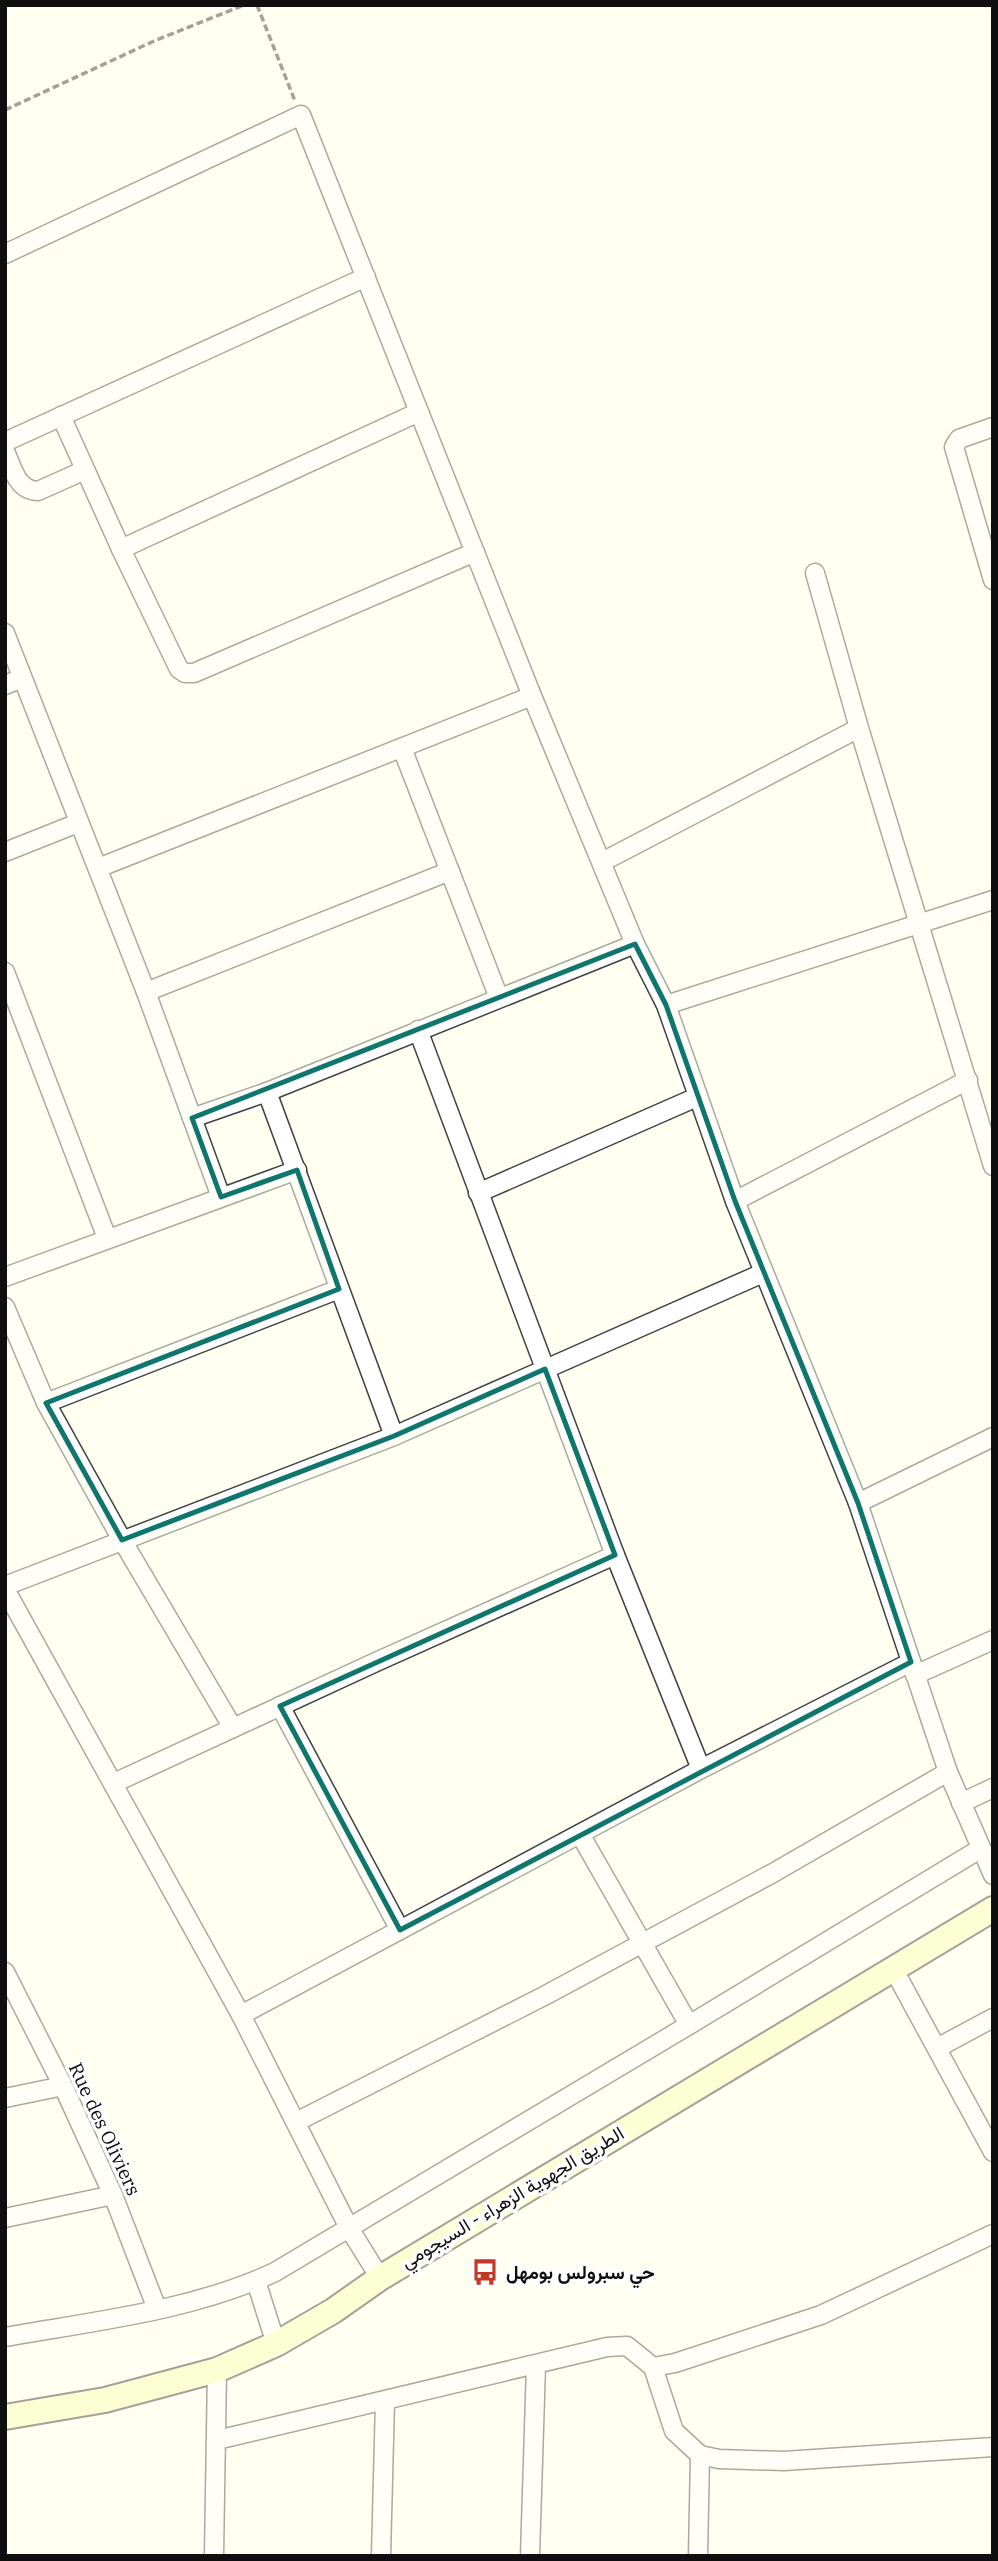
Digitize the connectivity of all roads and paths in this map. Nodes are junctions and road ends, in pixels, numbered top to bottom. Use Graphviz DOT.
graph roads {
  1 [pos="244,5"];
  2 [pos="257,5"];
  3 [pos="5,110"];
  4 [pos="301,115"];
  5 [pos="5,254"];
  6 [pos="366,277"];
  7 [pos="419,412"];
  8 [pos="61,416"];
  9 [pos="993,427"];
  10 [pos="5,442"];
  11 [pos="5,451"];
  12 [pos="85,470"];
  13 [pos="121,549"];
  14 [pos="475,552"];
  15 [pos="815,573"];
  16 [pos="993,580"];
  17 [pos="5,633"];
  18 [pos="13,682"];
  19 [pos="532,696"];
  20 [pos="859,728"];
  21 [pos="402,748"];
  22 [pos="78,824"];
  23 [pos="5,852"];
  24 [pos="602,862"];
  25 [pos="98,868"];
  26 [pos="450,871"];
  27 [pos="993,900"];
  28 [pos="920,924"];
  29 [pos="635,944"];
  30 [pos="5,972"];
  31 [pos="146,992"];
  32 [pos="499,998"];
  33 [pos="666,1005"];
  34 [pos="418,1030"];
  35 [pos="968,1080"];
  36 [pos="267,1091"];
  37 [pos="697,1097"];
  38 [pos="192,1118"];
  39 [pos="993,1166"];
  40 [pos="297,1170"];
  41 [pos="478,1193"];
  42 [pos="221,1197"];
  43 [pos="735,1201"];
  44 [pos="107,1238"];
  45 [pos="763,1273"];
  46 [pos="5,1277"];
  47 [pos="340,1289"];
  48 [pos="5,1307"];
  49 [pos="545,1369"];
  50 [pos="47,1402"];
  51 [pos="394,1436"];
  52 [pos="993,1437"];
  53 [pos="858,1503"];
  54 [pos="122,1540"];
  55 [pos="615,1555"];
  56 [pos="5,1588"];
  57 [pos="993,1640"];
  58 [pos="913,1669"];
  59 [pos="280,1706"];
  60 [pos="233,1728"];
  61 [pos="701,1769"];
  62 [pos="948,1772"];
  63 [pos="114,1783"];
  64 [pos="993,1788"];
  65 [pos="961,1803"];
  66 [pos="580,1834"];
  67 [pos="980,1849"];
  68 [pos="993,1875"];
  69 [pos="993,1909"];
  70 [pos="400,1930"];
  71 [pos="642,1941"];
  72 [pos="894,1970"];
  73 [pos="5,1972"];
  74 [pos="241,2015"];
  75 [pos="993,2018"];
  76 [pos="690,2025"];
  77 [pos="937,2048"];
  78 [pos="63,2086"];
  79 [pos="5,2098"];
  80 [pos="296,2122"];
  81 [pos="992,2147"];
  82 [pos="113,2195"];
  83 [pos="5,2218"];
  84 [pos="349,2228"];
  85 [pos="993,2234"];
  86 [pos="380,2278"];
  87 [pos="256,2281"];
  88 [pos="157,2309"];
  89 [pos="5,2337"];
  90 [pos="276,2344"];
  91 [pos="536,2365"];
  92 [pos="653,2367"];
  93 [pos="218,2370"];
  94 [pos="385,2401"];
  95 [pos="5,2417"];
  96 [pos="217,2440"];
  97 [pos="993,2447"];
  98 [pos="700,2455"];
  99 [pos="214,2556"];
  100 [pos="381,2556"];
  101 [pos="530,2556"];
  102 [pos="698,2556"];
  1 -- 3 [label="path"];
  2 -- 4 [label="path"];
  4 -- 5 [label="street"];
  4 -- 6 [label="street"];
  6 -- 7 [label="street"];
  6 -- 8 [label="street"];
  7 -- 13 [label="street"];
  7 -- 14 [label="street"];
  8 -- 10 [label="street"];
  8 -- 12 [label="street"];
  9 -- 16 [label="street"];
  11 -- 12 [label="street"];
  12 -- 13 [label="street"];
  13 -- 14 [label="street"];
  14 -- 19 [label="street"];
  15 -- 20 [label="street"];
  17 -- 18 [label="street"];
  18 -- 22 [label="street"];
  19 -- 21 [label="street"];
  19 -- 24 [label="street"];
  20 -- 24 [label="street"];
  20 -- 28 [label="street"];
  21 -- 25 [label="street"];
  21 -- 26 [label="street"];
  22 -- 23 [label="street"];
  22 -- 25 [label="street"];
  24 -- 29 [label="street"];
  25 -- 31 [label="street"];
  26 -- 31 [label="street"];
  26 -- 32 [label="street"];
  27 -- 28 [label="street"];
  28 -- 33 [label="street"];
  28 -- 35 [label="street"];
  29 -- 32 [label="street"];
  29 -- 33 [label="street"];
  30 -- 44 [label="street"];
  31 -- 38 [label="street"];
  32 -- 34 [label="street"];
  33 -- 37 [label="street"];
  34 -- 36 [label="street"];
  34 -- 41 [label="street"];
  35 -- 39 [label="street"];
  35 -- 43 [label="street"];
  36 -- 38 [label="street"];
  36 -- 40 [label="street"];
  37 -- 41 [label="street"];
  37 -- 43 [label="street"];
  38 -- 42 [label="street"];
  40 -- 42 [label="street"];
  40 -- 47 [label="street"];
  41 -- 49 [label="street"];
  42 -- 44 [label="street"];
  43 -- 45 [label="street"];
  44 -- 46 [label="street"];
  45 -- 49 [label="street"];
  45 -- 53 [label="street"];
  47 -- 50 [label="street"];
  47 -- 51 [label="street"];
  48 -- 50 [label="street"];
  49 -- 51 [label="street"];
  49 -- 55 [label="street"];
  50 -- 54 [label="street"];
  51 -- 54 [label="street"];
  52 -- 53 [label="street"];
  53 -- 58 [label="street"];
  54 -- 56 [label="street"];
  54 -- 60 [label="street"];
  55 -- 59 [label="street"];
  55 -- 61 [label="street"];
  56 -- 63 [label="street"];
  57 -- 58 [label="street"];
  58 -- 61 [label="street"];
  58 -- 62 [label="street"];
  59 -- 60 [label="street"];
  59 -- 70 [label="street"];
  60 -- 63 [label="street"];
  61 -- 66 [label="street"];
  62 -- 65 [label="street"];
  62 -- 71 [label="street"];
  63 -- 74 [label="street"];
  64 -- 65 [label="street"];
  65 -- 67 [label="street"];
  66 -- 70 [label="street"];
  66 -- 71 [label="street"];
  67 -- 68 [label="street"];
  67 -- 76 [label="street"];
  69 -- 72 [label="main road, الطريق الجهوية الزهراء - السيجومي"];
  70 -- 74 [label="street"];
  71 -- 76 [label="street"];
  71 -- 80 [label="street"];
  72 -- 77 [label="street"];
  72 -- 86 [label="main road, الطريق الجهوية الزهراء - السيجومي"];
  73 -- 78 [label="street, Rue des Oliviers"];
  74 -- 80 [label="street"];
  75 -- 77 [label="street"];
  76 -- 84 [label="street"];
  77 -- 81 [label="street"];
  78 -- 79 [label="street"];
  78 -- 82 [label="street, Rue des Oliviers"];
  80 -- 84 [label="street"];
  82 -- 83 [label="street"];
  82 -- 88 [label="street, Rue des Oliviers"];
  84 -- 86 [label="street"];
  84 -- 87 [label="street"];
  85 -- 92 [label="street"];
  86 -- 90 [label="main road, الطريق الجهوية الزهراء - السيجومي"];
  87 -- 88 [label="street"];
  87 -- 90 [label="street"];
  88 -- 89 [label="street"];
  90 -- 93 [label="main road, الطريق الجهوية الزهراء - السيجومي"];
  91 -- 92 [label="street"];
  91 -- 94 [label="street"];
  91 -- 101 [label="street"];
  92 -- 98 [label="street"];
  93 -- 95 [label="main road, الطريق الجهوية الزهراء - السيجومي"];
  93 -- 96 [label="street"];
  94 -- 96 [label="street"];
  94 -- 100 [label="street"];
  96 -- 99 [label="street"];
  97 -- 98 [label="street"];
  98 -- 102 [label="street"];
}
